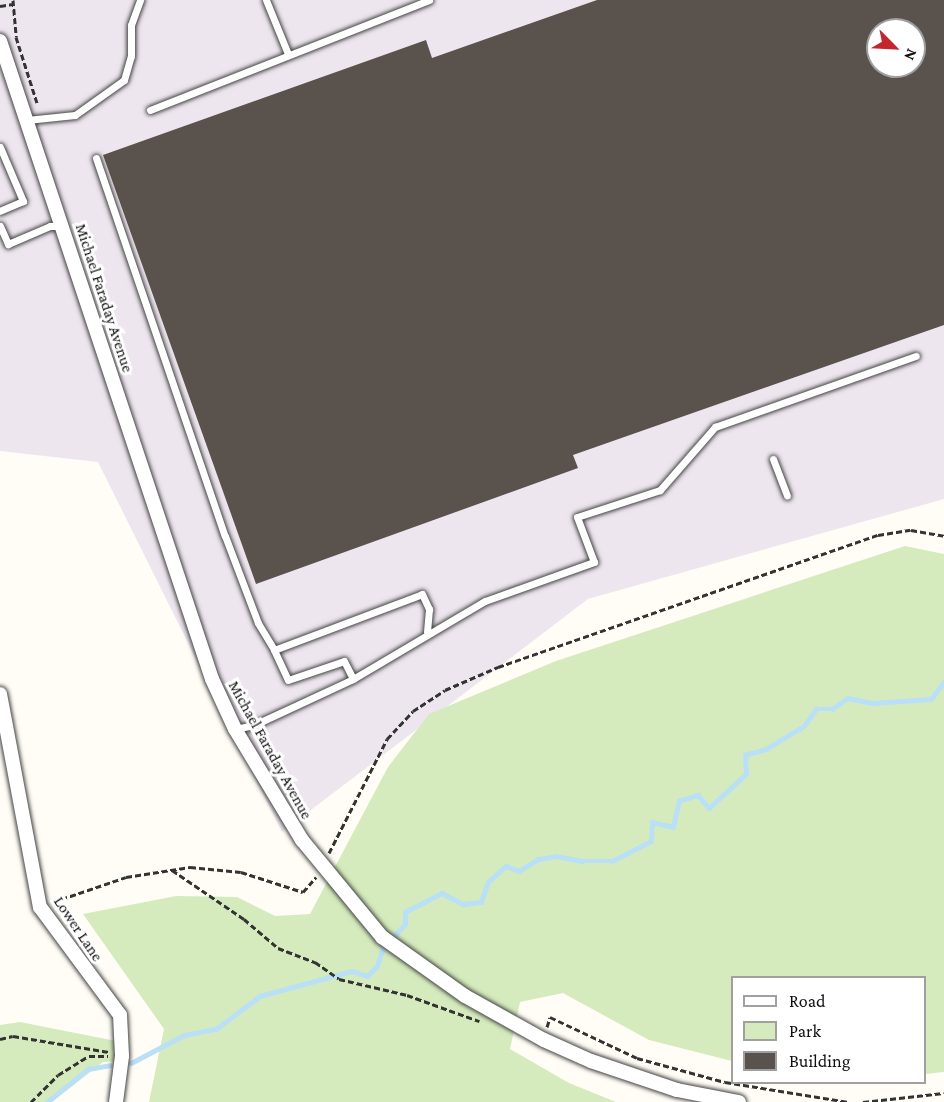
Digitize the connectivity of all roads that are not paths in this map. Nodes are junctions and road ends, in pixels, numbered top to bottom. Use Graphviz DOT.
graph roads {
  1 [pos="140,0"];
  2 [pos="266,0"];
  3 [pos="429,0"];
  4 [pos="0,41"];
  5 [pos="288,54"];
  6 [pos="150,110"];
  7 [pos="27,120"];
  8 [pos="0,147"];
  9 [pos="96,158"];
  10 [pos="0,211"];
  11 [pos="0,226"];
  12 [pos="64,226"];
  13 [pos="916,356"];
  14 [pos="773,459"];
  15 [pos="787,495"];
  16 [pos="428,632"];
  17 [pos="274,650"];
  18 [pos="353,679"];
  19 [pos="0,694"];
  20 [pos="236,729"];
  21 [pos="116,1102"];
  22 [pos="739,1102"];
  1 -- 7 [label="lane"];
  2 -- 5 [label="lane"];
  3 -- 5 [label="lane"];
  4 -- 7 [label="street, Michael Faraday Avenue"];
  5 -- 6 [label="lane"];
  7 -- 12 [label="street, Michael Faraday Avenue"];
  8 -- 10 [label="lane"];
  9 -- 17 [label="lane"];
  11 -- 12 [label="lane"];
  12 -- 20 [label="street, Michael Faraday Avenue"];
  13 -- 16 [label="lane"];
  14 -- 15 [label="lane"];
  16 -- 17 [label="lane"];
  16 -- 18 [label="lane"];
  17 -- 18 [label="lane"];
  18 -- 20 [label="lane"];
  19 -- 21 [label="street, Lower Lane"];
  20 -- 22 [label="street, Michael Faraday Avenue"];
}
